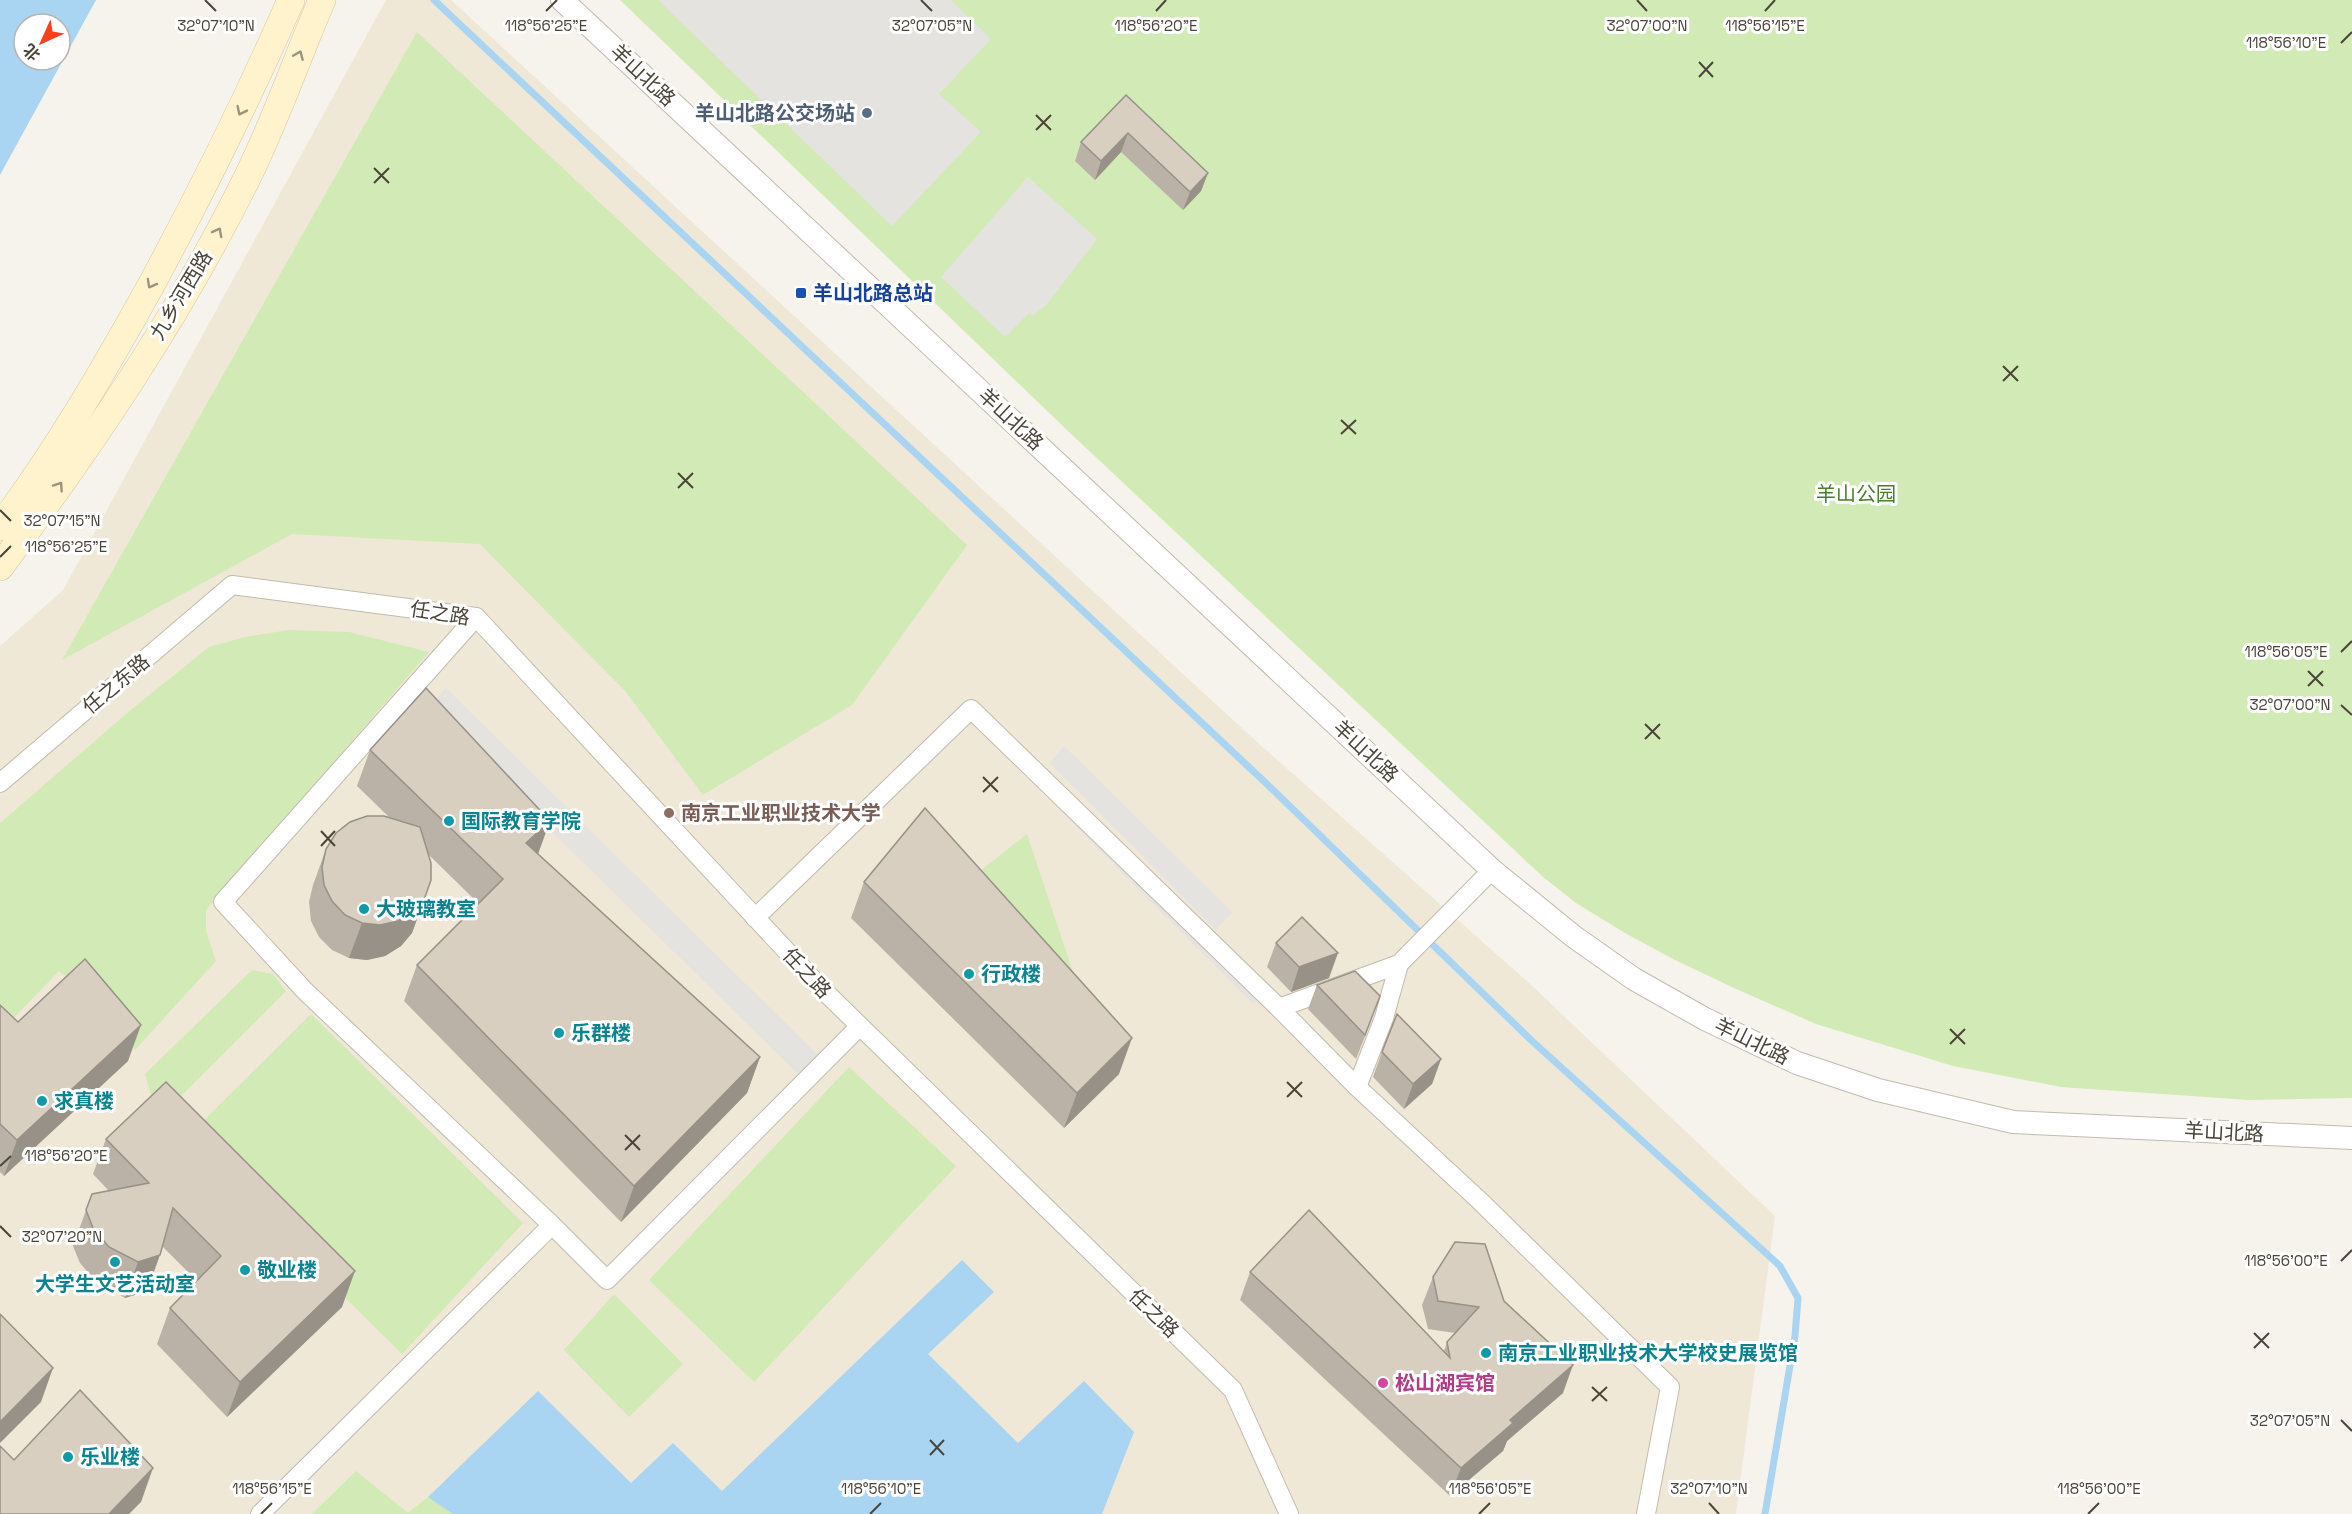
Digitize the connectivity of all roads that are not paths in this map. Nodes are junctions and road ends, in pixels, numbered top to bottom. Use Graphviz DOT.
graph roads {
  1 [pos="291,0"];
  2 [pos="322,0"];
  3 [pos="562,0"];
  4 [pos="0,527"];
  5 [pos="0,567"];
  6 [pos="232,585"];
  7 [pos="476,617"];
  8 [pos="0,783"];
  9 [pos="1492,870"];
  10 [pos="755,918"];
  11 [pos="1399,964"];
  12 [pos="1279,1008"];
  13 [pos="859,1027"];
  14 [pos="1357,1088"];
  15 [pos="2352,1138"];
  16 [pos="552,1225"];
  17 [pos="260,1514"];
  18 [pos="1289,1514"];
  19 [pos="1646,1514"];
  1 -- 4 [label="main road, 九乡河西路, one-way"];
  5 -- 2 [label="main road, 九乡河西路, one-way"];
  3 -- 9 [label="street, 羊山北路"];
  6 -- 7 [label="street, 任之路"];
  6 -- 8 [label="street, 任之东路"];
  7 -- 10 [label="street, 任之路"];
  7 -- 16 [label="street"];
  9 -- 11 [label="street"];
  9 -- 15 [label="street, 羊山北路"];
  10 -- 12 [label="street"];
  10 -- 13 [label="street, 任之路"];
  11 -- 12 [label="street"];
  11 -- 14 [label="street"];
  12 -- 14 [label="street"];
  13 -- 16 [label="street"];
  13 -- 18 [label="street, 任之路"];
  14 -- 19 [label="street"];
  16 -- 17 [label="street"];
}
